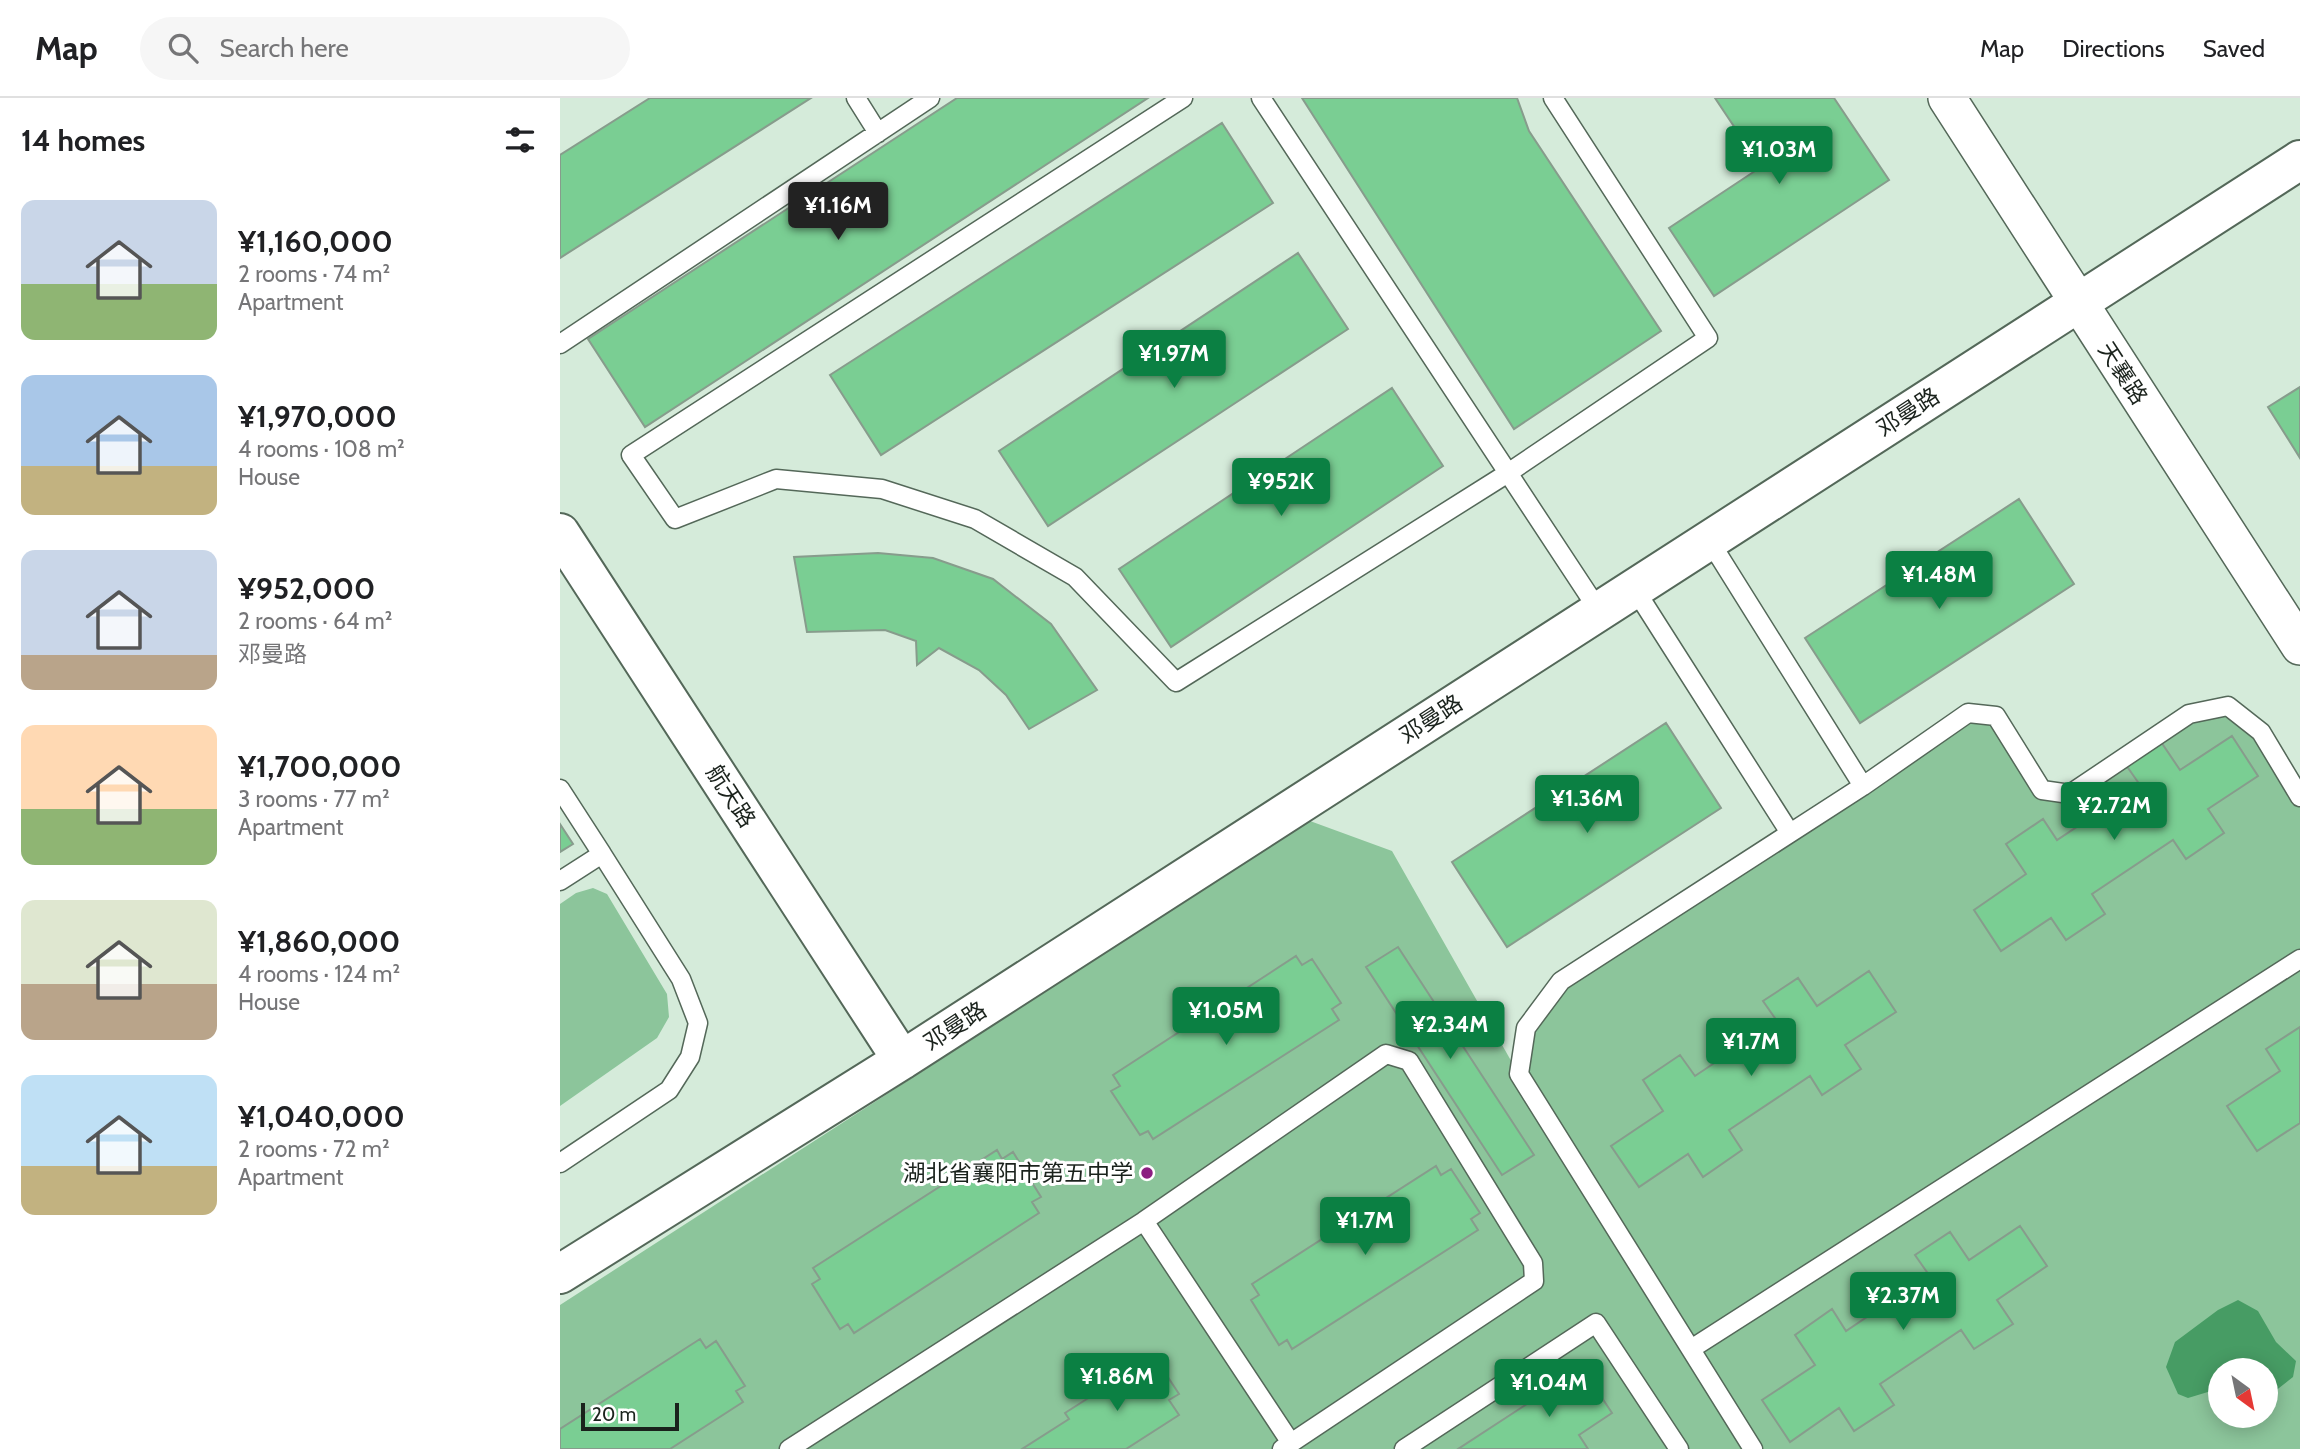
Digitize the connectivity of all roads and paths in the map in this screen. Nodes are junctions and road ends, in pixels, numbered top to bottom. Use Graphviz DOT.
graph roads {
  1 [pos="856,98"];
  2 [pos="930,98"];
  3 [pos="1183,98"];
  4 [pos="1261,98"];
  5 [pos="1553,98"];
  6 [pos="1947,98"];
  7 [pos="878,133"];
  8 [pos="2300,160"];
  9 [pos="2078,303"];
  10 [pos="560,344"];
  11 [pos="1508,473"];
  12 [pos="560,533"];
  13 [pos="1709,540"];
  14 [pos="1634,588"];
  15 [pos="1599,611"];
  16 [pos="2300,646"];
  17 [pos="1863,786"];
  18 [pos="560,789"];
  19 [pos="2300,797"];
  20 [pos="1790,833"];
  21 [pos="602,853"];
  22 [pos="560,881"];
  23 [pos="2300,959"];
  24 [pos="902,1060"];
  25 [pos="560,1163"];
  26 [pos="1144,1221"];
  27 [pos="560,1274"];
  28 [pos="1690,1349"];
  29 [pos="1287,1446"];
  30 [pos="789,1449"];
  31 [pos="1404,1449"];
  32 [pos="1679,1449"];
  33 [pos="1754,1449"];
  1 -- 7 [label="lane"];
  2 -- 7 [label="lane"];
  3 -- 11 [label="lane"];
  4 -- 11 [label="lane"];
  5 -- 11 [label="lane"];
  6 -- 9 [label="street, 天襄路"];
  7 -- 10 [label="lane"];
  8 -- 9 [label="street, 邓曼路"];
  9 -- 13 [label="street, 邓曼路"];
  9 -- 16 [label="street, 天襄路"];
  11 -- 15 [label="lane"];
  12 -- 24 [label="street, 航天路"];
  13 -- 14 [label="street, 邓曼路"];
  13 -- 17 [label="lane"];
  14 -- 15 [label="street, 邓曼路"];
  14 -- 20 [label="lane"];
  15 -- 24 [label="street, 邓曼路"];
  17 -- 19 [label="lane"];
  17 -- 20 [label="lane"];
  18 -- 21 [label="lane"];
  20 -- 28 [label="lane"];
  21 -- 22 [label="lane"];
  21 -- 25 [label="lane"];
  23 -- 28 [label="lane"];
  24 -- 27 [label="street, 邓曼路"];
  26 -- 29 [label="lane"];
  26 -- 29 [label="lane"];
  26 -- 30 [label="lane"];
  28 -- 33 [label="lane"];
  31 -- 32 [label="lane"];
}
